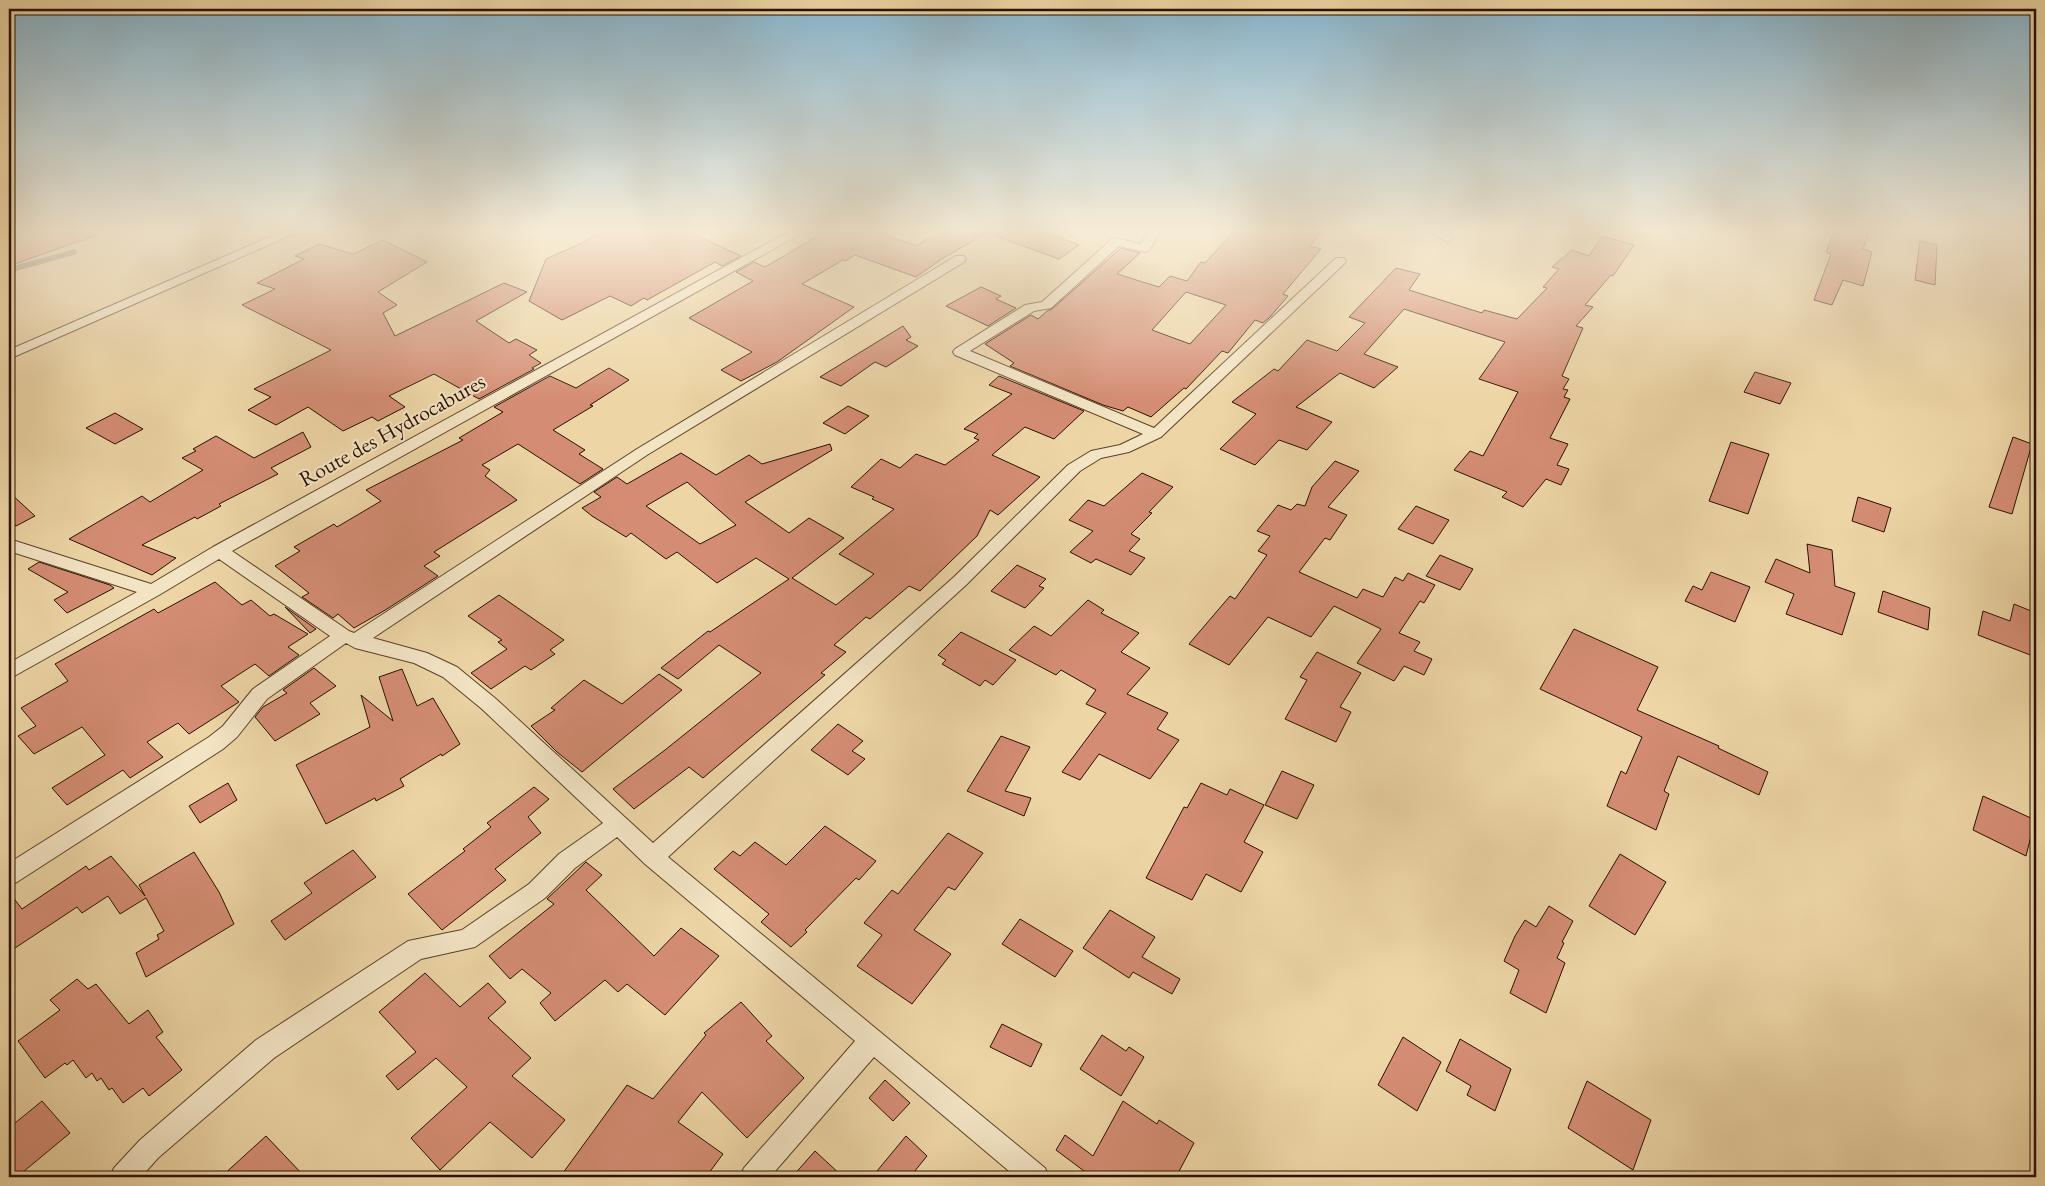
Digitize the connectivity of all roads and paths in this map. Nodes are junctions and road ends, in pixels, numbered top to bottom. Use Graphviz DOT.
graph roads {
  1 [pos="165,287"];
  2 [pos="698,287"];
  3 [pos="913,287"];
  4 [pos="1066,287"];
  5 [pos="1313,287"];
  6 [pos="9,355"];
  7 [pos="1156,434"];
  8 [pos="9,545"];
  9 [pos="219,551"];
  10 [pos="154,590"];
  11 [pos="349,638"];
  12 [pos="9,672"];
  13 [pos="618,824"];
  14 [pos="653,857"];
  15 [pos="9,875"];
  16 [pos="872,1041"];
  17 [pos="123,1177"];
  18 [pos="753,1177"];
  19 [pos="1036,1177"];
  1 -- 6 [label="street"];
  2 -- 9 [label="street, Route des Hydrocabures"];
  3 -- 11 [label="street"];
  4 -- 7 [label="street"];
  5 -- 7 [label="street"];
  7 -- 14 [label="street"];
  8 -- 10 [label="street"];
  9 -- 10 [label="street, Route des Hydrocabures"];
  9 -- 11 [label="street"];
  10 -- 12 [label="street, Route des Hydrocabures"];
  11 -- 13 [label="street"];
  11 -- 15 [label="street"];
  13 -- 14 [label="street"];
  13 -- 17 [label="street"];
  14 -- 16 [label="street"];
  16 -- 18 [label="street"];
  16 -- 19 [label="street"];
}
